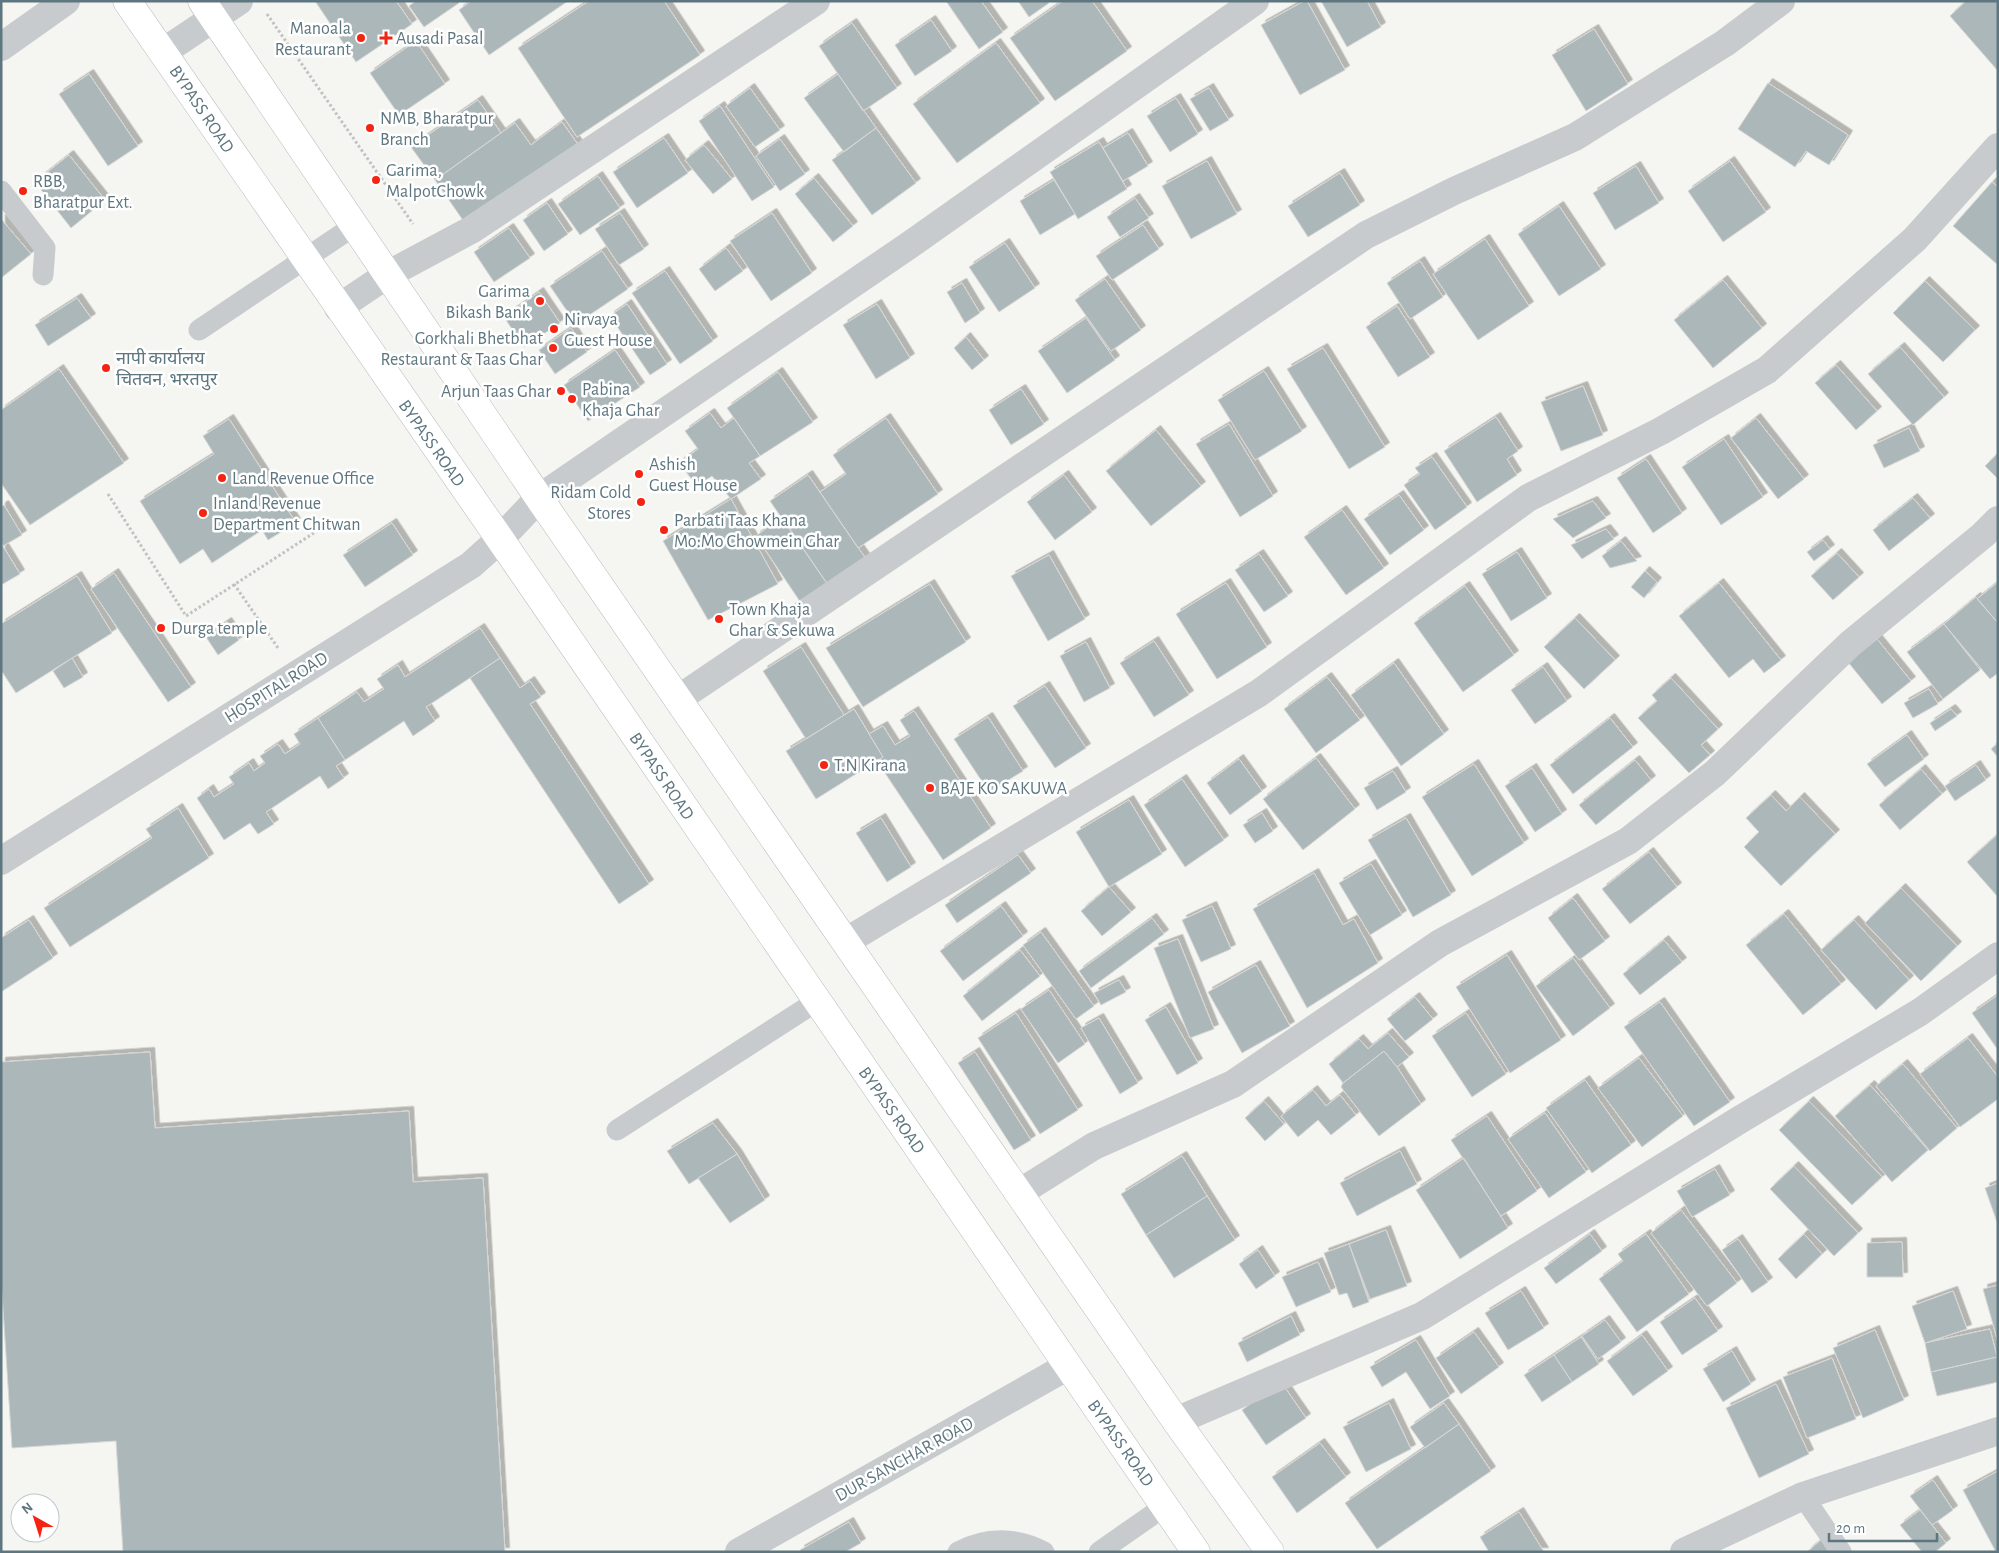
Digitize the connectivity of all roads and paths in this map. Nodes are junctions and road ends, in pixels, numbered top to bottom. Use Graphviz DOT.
graph roads {
  1 [pos="66,1"];
  2 [pos="127,1"];
  3 [pos="816,1"];
  4 [pos="1254,1"];
  5 [pos="1781,1"];
  6 [pos="251,5"];
  7 [pos="207,10"];
  8 [pos="1,47"];
  9 [pos="163,52"];
  10 [pos="1998,147"];
  11 [pos="1,191"];
  12 [pos="354,226"];
  13 [pos="432,251"];
  14 [pos="305,259"];
  15 [pos="43,275"];
  16 [pos="388,275"];
  17 [pos="338,308"];
  18 [pos="199,330"];
  19 [pos="108,494"];
  20 [pos="539,498"];
  21 [pos="1998,520"];
  22 [pos="320,529"];
  23 [pos="500,539"];
  24 [pos="234,584"];
  25 [pos="296,675"];
  26 [pos="678,699"];
  27 [pos="1,861"];
  28 [pos="845,942"];
  29 [pos="1998,956"];
  30 [pos="817,1001"];
  31 [pos="616,1130"];
  32 [pos="1019,1193"];
  33 [pos="1068,1366"];
  34 [pos="1176,1421"];
  35 [pos="1998,1432"];
  36 [pos="1803,1496"];
  37 [pos="1165,1506"];
  38 [pos="739,1552"];
  39 [pos="958,1552"];
  40 [pos="1044,1552"];
  41 [pos="1098,1552"];
  42 [pos="1196,1552"];
  43 [pos="1270,1552"];
  44 [pos="1685,1552"];
  45 [pos="1841,1552"];
  1 -- 8 [label="street"];
  2 -- 9 [label="highway, BYPASS ROAD"];
  3 -- 13 [label="street"];
  4 -- 20 [label="street, HOSPITAL ROAD"];
  5 -- 26 [label="street"];
  6 -- 7 [label="street"];
  6 -- 13 [label="path"];
  7 -- 9 [label="street"];
  7 -- 12 [label="highway"];
  9 -- 14 [label="highway, BYPASS ROAD"];
  10 -- 28 [label="street"];
  11 -- 15 [label="lane"];
  12 -- 14 [label="lane"];
  12 -- 16 [label="highway"];
  13 -- 16 [label="street"];
  14 -- 17 [label="highway, BYPASS ROAD"];
  14 -- 18 [label="lane"];
  16 -- 17 [label="street"];
  16 -- 20 [label="highway"];
  17 -- 23 [label="highway, BYPASS ROAD"];
  19 -- 24 [label="path"];
  20 -- 23 [label="street, HOSPITAL ROAD"];
  20 -- 26 [label="highway"];
  21 -- 32 [label="street"];
  22 -- 24 [label="path"];
  23 -- 25 [label="street, HOSPITAL ROAD"];
  23 -- 30 [label="highway, BYPASS ROAD"];
  24 -- 25 [label="path"];
  25 -- 27 [label="street, HOSPITAL ROAD"];
  26 -- 28 [label="highway"];
  28 -- 32 [label="highway"];
  29 -- 34 [label="street"];
  30 -- 31 [label="lane"];
  30 -- 33 [label="highway, BYPASS ROAD"];
  32 -- 34 [label="highway"];
  33 -- 37 [label="highway, BYPASS ROAD"];
  33 -- 38 [label="street, DUR SANCHAR ROAD"];
  34 -- 43 [label="highway"];
  35 -- 36 [label="street"];
  36 -- 44 [label="street"];
  36 -- 45 [label="lane"];
  37 -- 41 [label="lane"];
  37 -- 42 [label="highway, BYPASS ROAD"];
  39 -- 40 [label="lane"];
}
